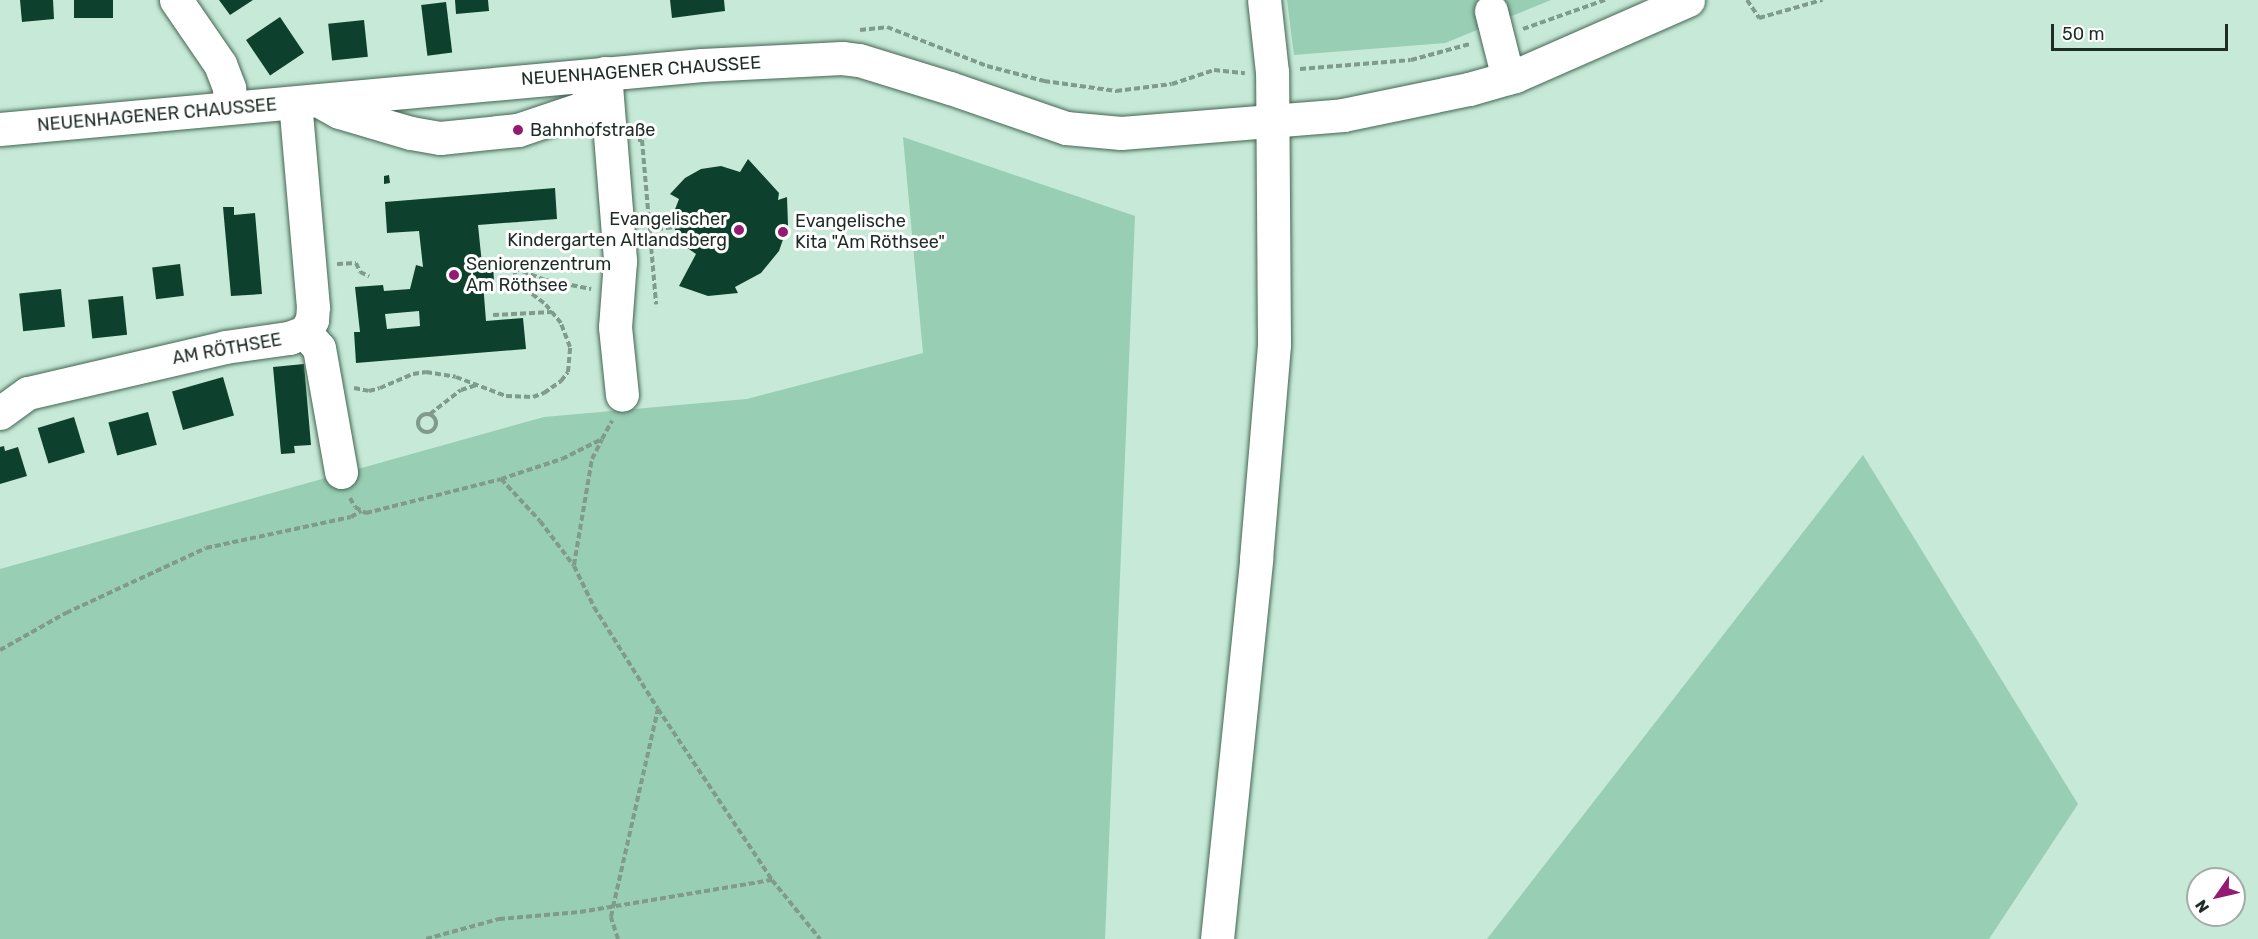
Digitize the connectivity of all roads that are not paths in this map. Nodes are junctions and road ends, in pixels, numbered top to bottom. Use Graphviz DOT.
graph roads {
  1 [pos="176,0"];
  2 [pos="1264,0"];
  3 [pos="1688,0"];
  4 [pos="1491,11"];
  5 [pos="605,73"];
  6 [pos="1508,78"];
  7 [pos="306,102"];
  8 [pos="230,106"];
  9 [pos="1272,121"];
  10 [pos="0,129"];
  11 [pos="305,332"];
  12 [pos="14,388"];
  13 [pos="622,395"];
  14 [pos="0,412"];
  15 [pos="342,472"];
  16 [pos="1217,939"];
  1 -- 8 [label="street"];
  2 -- 9 [label="street"];
  3 -- 6 [label="street, NEUENHAGENER CHAUSSEE"];
  4 -- 6 [label="street"];
  5 -- 7 [label="street, NEUENHAGENER CHAUSSEE"];
  5 -- 7 [label="street"];
  5 -- 9 [label="street, NEUENHAGENER CHAUSSEE"];
  5 -- 13 [label="street"];
  6 -- 9 [label="street, NEUENHAGENER CHAUSSEE"];
  7 -- 8 [label="street, NEUENHAGENER CHAUSSEE"];
  7 -- 11 [label="street, AM RÖTHSEE"];
  8 -- 10 [label="street, NEUENHAGENER CHAUSSEE"];
  9 -- 16 [label="street"];
  11 -- 12 [label="street, AM RÖTHSEE"];
  11 -- 15 [label="street"];
  12 -- 14 [label="street, AM RÖTHSEE"];
}
